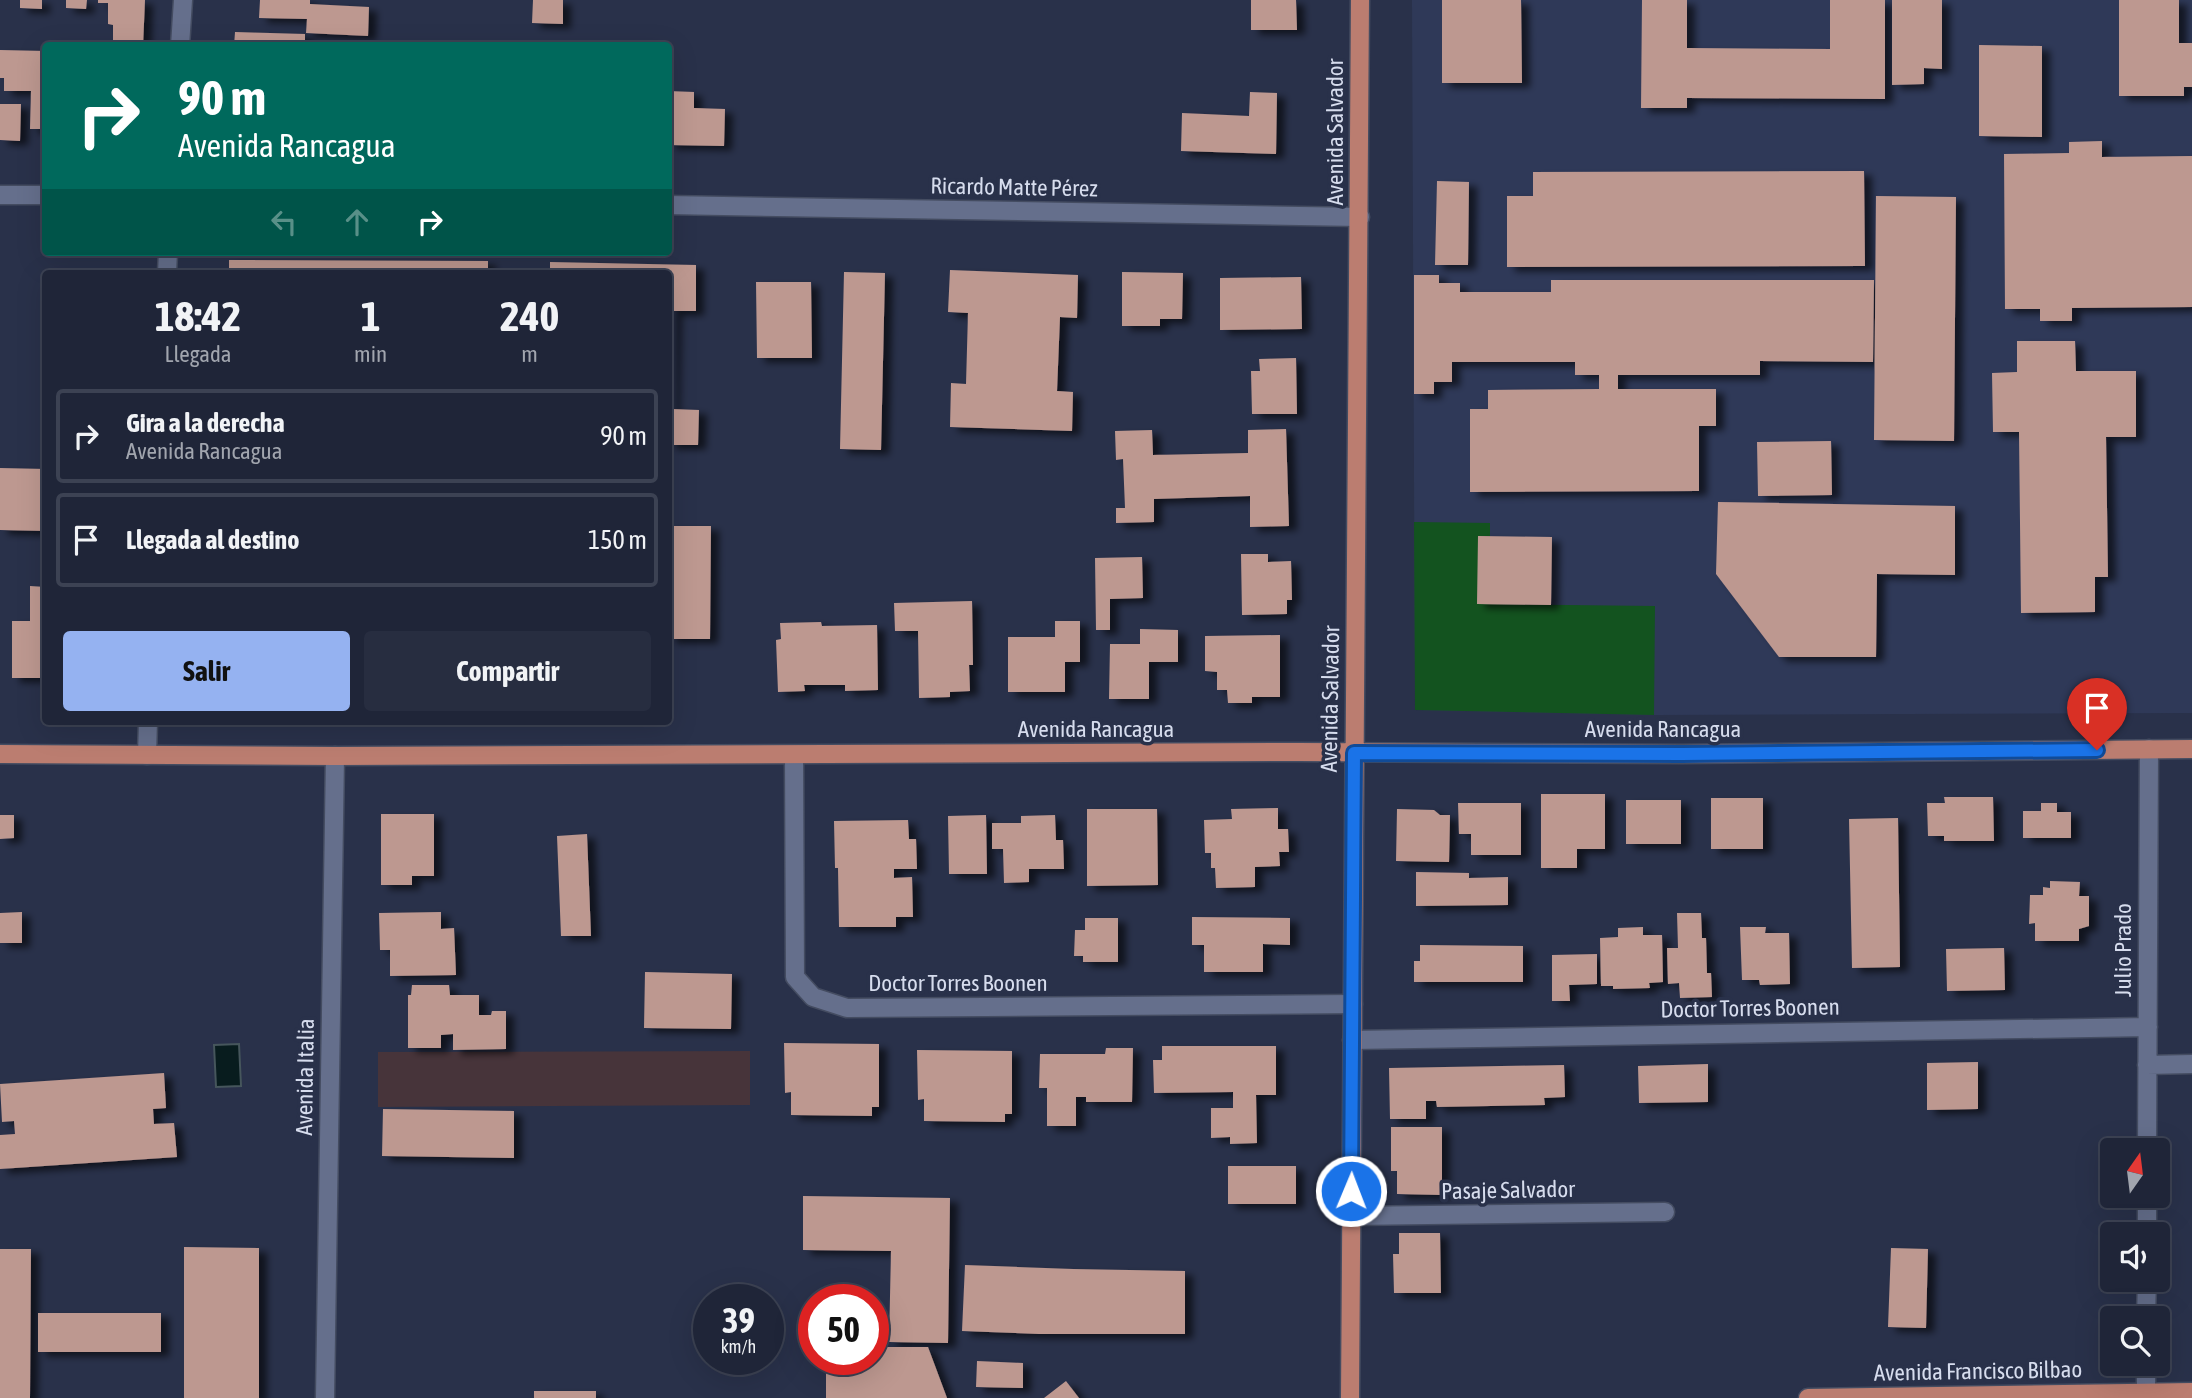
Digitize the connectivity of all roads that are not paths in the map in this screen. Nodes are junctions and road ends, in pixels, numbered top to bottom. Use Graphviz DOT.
graph roads {
  1 [pos="183,0"];
  2 [pos="1360,0"];
  3 [pos="180,42"];
  4 [pos="0,195"];
  5 [pos="42,195"];
  6 [pos="672,205"];
  7 [pos="1360,217"];
  8 [pos="148,725"];
  9 [pos="2192,749"];
  10 [pos="2149,750"];
  11 [pos="1354,753"];
  12 [pos="0,754"];
  13 [pos="147,755"];
  14 [pos="794,755"];
  15 [pos="335,756"];
  16 [pos="1353,1004"];
  17 [pos="2148,1027"];
  18 [pos="1352,1040"];
  19 [pos="2192,1064"];
  20 [pos="2147,1065"];
  21 [pos="2147,1138"];
  22 [pos="1665,1212"];
  23 [pos="1351,1216"];
  24 [pos="2146,1376"];
  25 [pos="2192,1392"];
  26 [pos="2146,1396"];
  27 [pos="325,1398"];
  28 [pos="1350,1398"];
  29 [pos="1808,1398"];
  1 -- 3 [label="street"];
  2 -- 7 [label="main road, Avenida Salvador"];
  4 -- 5 [label="street"];
  6 -- 7 [label="street, Ricardo Matte Pérez"];
  7 -- 11 [label="main road, Avenida Salvador"];
  8 -- 13 [label="street"];
  9 -- 10 [label="main road, Avenida Rancagua"];
  10 -- 11 [label="main road, Avenida Rancagua"];
  10 -- 17 [label="street, Julio Prado"];
  11 -- 14 [label="main road, Avenida Rancagua"];
  11 -- 16 [label="main road, Avenida Salvador"];
  12 -- 13 [label="main road, Avenida Rancagua"];
  13 -- 15 [label="main road, Avenida Rancagua"];
  14 -- 15 [label="main road, Avenida Rancagua"];
  14 -- 16 [label="street, Doctor Torres Boonen"];
  15 -- 27 [label="street, Avenida Italia"];
  16 -- 18 [label="main road, Avenida Salvador"];
  17 -- 18 [label="street, Doctor Torres Boonen"];
  17 -- 20 [label="street, Julio Prado"];
  18 -- 23 [label="main road, Avenida Salvador"];
  19 -- 20 [label="street"];
  20 -- 21 [label="street, Julio Prado"];
  22 -- 23 [label="street, Pasaje Salvador"];
  23 -- 28 [label="main road, Avenida Salvador"];
  24 -- 26 [label="street"];
  25 -- 26 [label="main road, Avenida Francisco Bilbao"];
  26 -- 29 [label="main road, Avenida Francisco Bilbao"];
}
